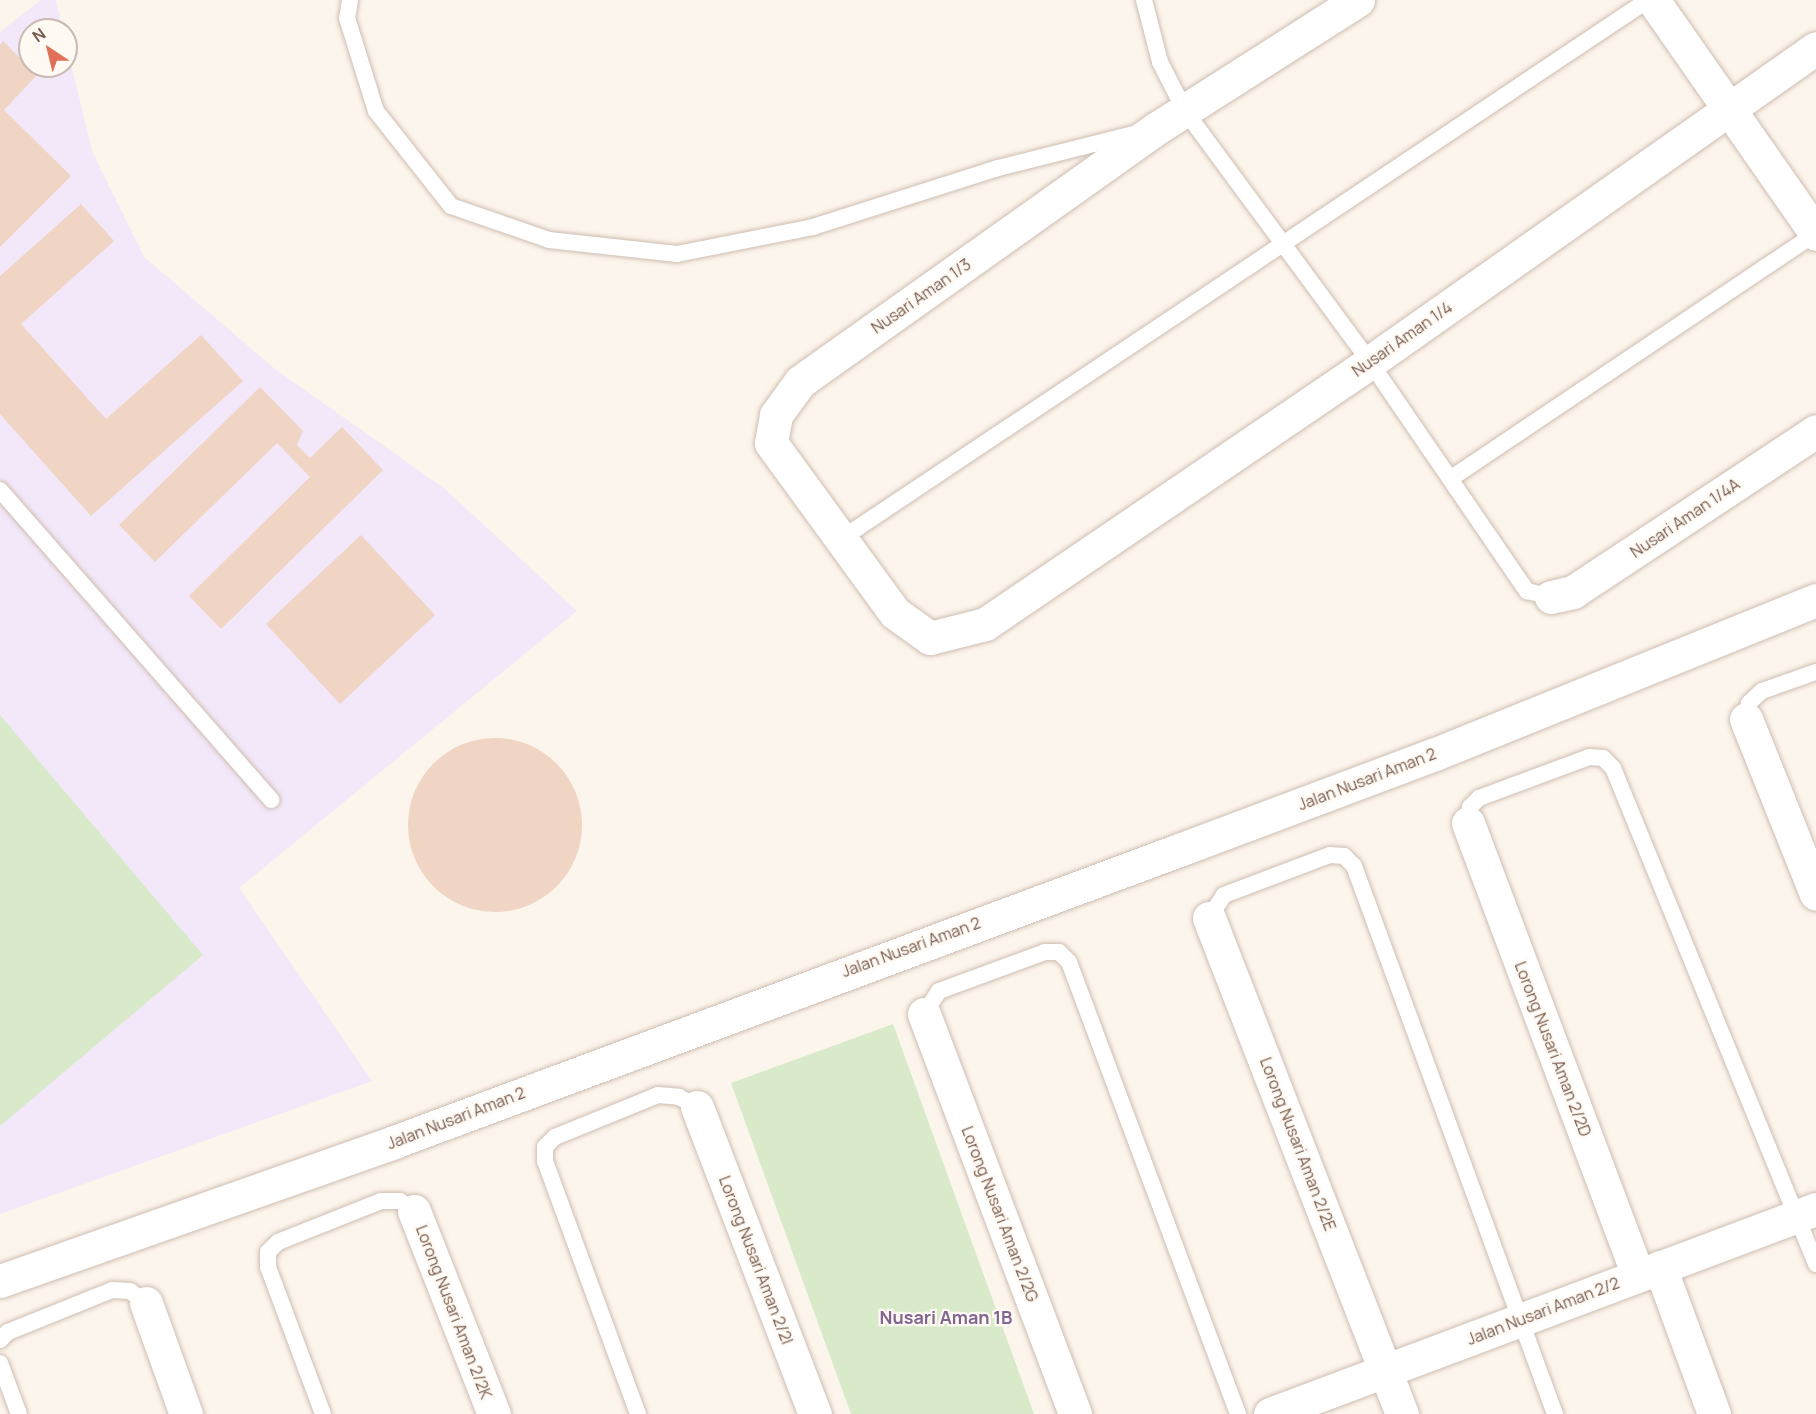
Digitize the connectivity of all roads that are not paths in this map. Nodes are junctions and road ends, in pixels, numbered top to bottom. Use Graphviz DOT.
graph roads {
  1 [pos="350,0"];
  2 [pos="1144,0"];
  3 [pos="1358,0"];
  4 [pos="1648,0"];
  5 [pos="1653,0"];
  6 [pos="1816,48"];
  7 [pos="1730,109"];
  8 [pos="1185,111"];
  9 [pos="1157,128"];
  10 [pos="1816,234"];
  11 [pos="1283,244"];
  12 [pos="1370,362"];
  13 [pos="1816,431"];
  14 [pos="1450,479"];
  15 [pos="0,490"];
  16 [pos="841,539"];
  17 [pos="1551,597"];
  18 [pos="1816,600"];
  19 [pos="985,624"];
  20 [pos="1816,672"];
  21 [pos="1746,719"];
  22 [pos="271,800"];
  23 [pos="1468,823"];
  24 [pos="1816,894"];
  25 [pos="1209,918"];
  26 [pos="924,1014"];
  27 [pos="697,1107"];
  28 [pos="414,1211"];
  29 [pos="1806,1212"];
  30 [pos="1816,1264"];
  31 [pos="1649,1271"];
  32 [pos="0,1281"];
  33 [pos="146,1303"];
  34 [pos="1518,1320"];
  35 [pos="0,1340"];
  36 [pos="0,1363"];
  37 [pos="1386,1370"];
  38 [pos="19,1414"];
  39 [pos="186,1414"];
  40 [pos="323,1414"];
  41 [pos="494,1414"];
  42 [pos="638,1414"];
  43 [pos="815,1414"];
  44 [pos="1075,1414"];
  45 [pos="1238,1414"];
  46 [pos="1270,1414"];
  47 [pos="1402,1414"];
  48 [pos="1555,1414"];
  49 [pos="1714,1414"];
  1 -- 9 [label="lane"];
  2 -- 8 [label="lane"];
  3 -- 8 [label="street, Nusari Aman 1/3"];
  4 -- 11 [label="lane"];
  5 -- 7 [label="street"];
  6 -- 7 [label="street, Nusari Aman 1/4"];
  7 -- 10 [label="street"];
  7 -- 12 [label="street, Nusari Aman 1/4"];
  8 -- 9 [label="street, Nusari Aman 1/3"];
  8 -- 11 [label="lane"];
  9 -- 16 [label="street, Nusari Aman 1/3"];
  10 -- 14 [label="lane"];
  11 -- 12 [label="lane"];
  11 -- 16 [label="lane"];
  12 -- 14 [label="lane"];
  12 -- 19 [label="street, Nusari Aman 1/4"];
  13 -- 17 [label="street, Nusari Aman 1/4A"];
  14 -- 17 [label="lane"];
  15 -- 22 [label="lane"];
  16 -- 19 [label="street, Nusari Aman 1/3"];
  18 -- 32 [label="street, Jalan Nusari Aman 2"];
  20 -- 21 [label="lane"];
  21 -- 24 [label="street"];
  23 -- 29 [label="lane"];
  23 -- 31 [label="street, Lorong Nusari Aman 2/2D"];
  25 -- 34 [label="lane"];
  25 -- 37 [label="street, Lorong Nusari Aman 2/2E"];
  26 -- 44 [label="street, Lorong Nusari Aman 2/2G"];
  26 -- 45 [label="lane"];
  27 -- 42 [label="lane"];
  27 -- 43 [label="street, Lorong Nusari Aman 2/2I"];
  28 -- 40 [label="lane"];
  28 -- 41 [label="street, Lorong Nusari Aman 2/2K"];
  29 -- 30 [label="lane"];
  29 -- 31 [label="street, Jalan Nusari Aman 2/2"];
  31 -- 34 [label="street, Jalan Nusari Aman 2/2"];
  31 -- 49 [label="street, Lorong Nusari Aman 2/2D"];
  33 -- 35 [label="lane"];
  33 -- 39 [label="street"];
  34 -- 37 [label="street, Jalan Nusari Aman 2/2"];
  34 -- 48 [label="lane"];
  36 -- 38 [label="lane"];
  37 -- 46 [label="street, Jalan Nusari Aman 2/2"];
  37 -- 47 [label="street, Lorong Nusari Aman 2/2E"];
}
